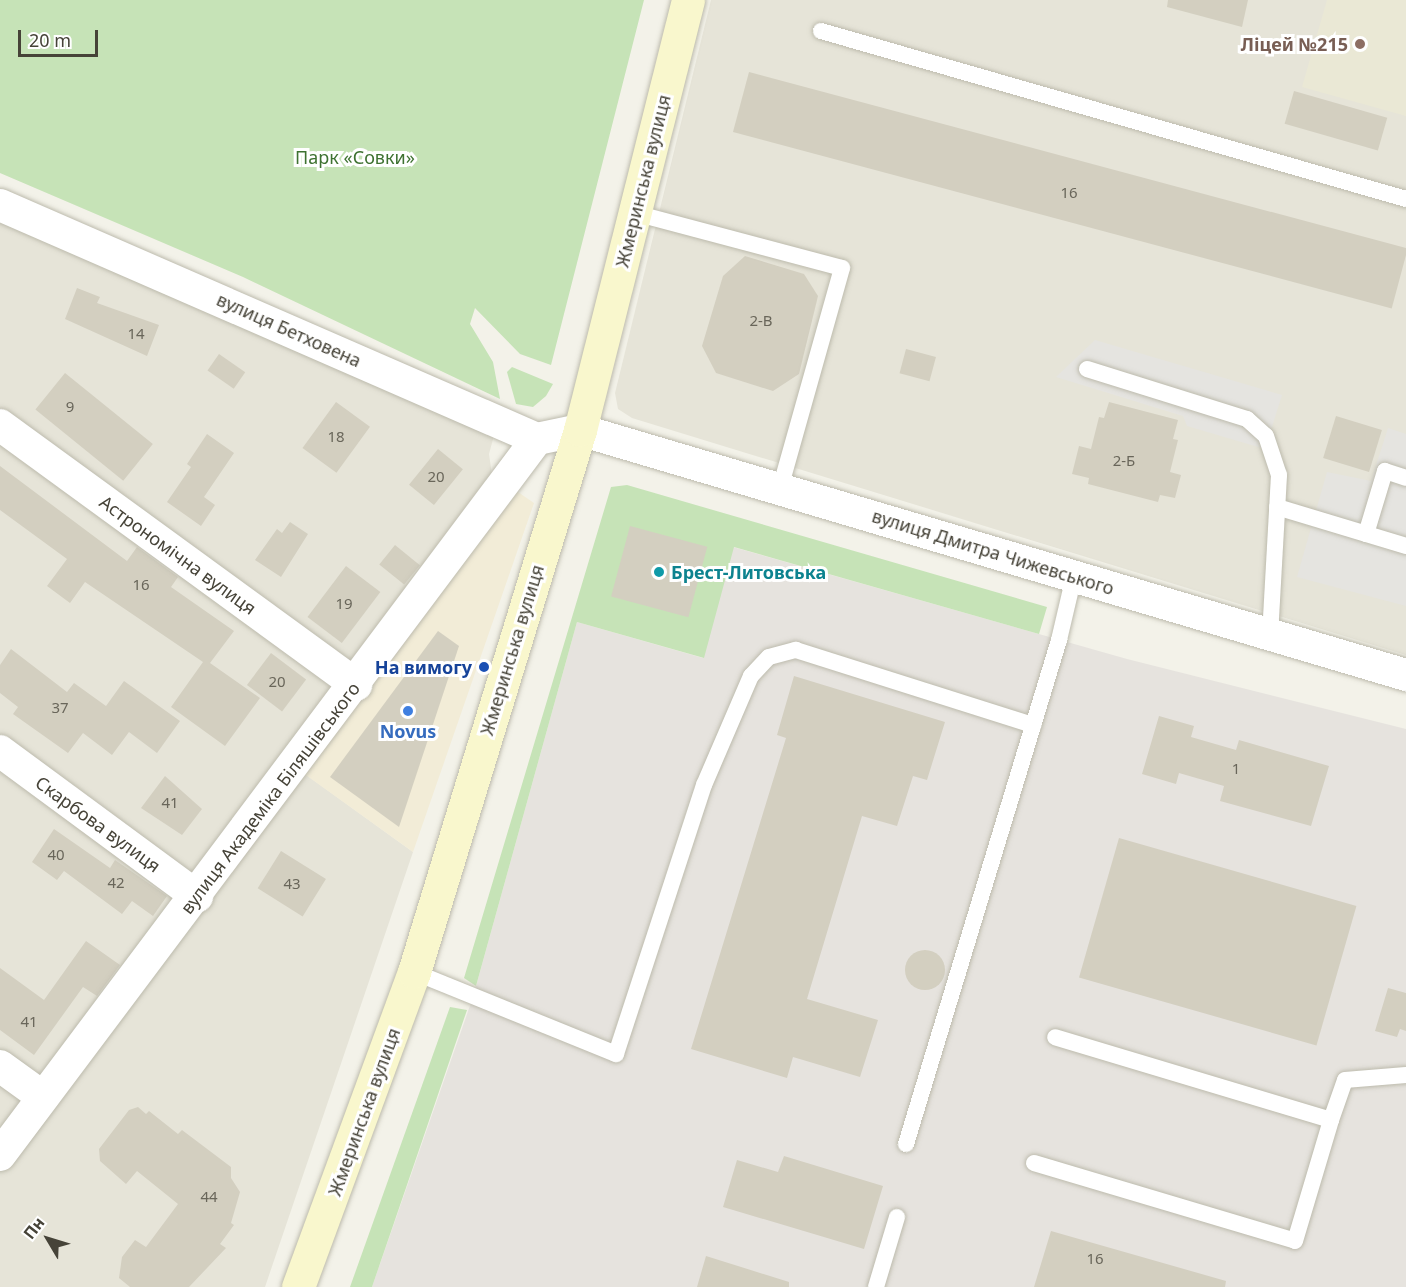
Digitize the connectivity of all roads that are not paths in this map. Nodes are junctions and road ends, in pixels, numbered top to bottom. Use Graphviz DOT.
graph roads {
  1 [pos="688,0"];
  2 [pos="821,31"];
  3 [pos="1406,199"];
  4 [pos="0,205"];
  5 [pos="635,213"];
  6 [pos="1087,369"];
  7 [pos="0,425"];
  8 [pos="580,430"];
  9 [pos="537,439"];
  10 [pos="1406,478"];
  11 [pos="780,489"];
  12 [pos="1277,507"];
  13 [pos="1365,534"];
  14 [pos="1406,546"];
  15 [pos="1074,576"];
  16 [pos="1270,634"];
  17 [pos="1406,675"];
  18 [pos="356,685"];
  19 [pos="1033,725"];
  20 [pos="0,751"];
  21 [pos="197,896"];
  22 [pos="414,972"];
  23 [pos="1055,1037"];
  24 [pos="0,1066"];
  25 [pos="1406,1075"];
  26 [pos="43,1097"];
  27 [pos="1332,1120"];
  28 [pos="906,1144"];
  29 [pos="0,1155"];
  30 [pos="1034,1163"];
  31 [pos="897,1217"];
  32 [pos="298,1287"];
  33 [pos="876,1287"];
  1 -- 5 [label="main road, Жмеринська вулиця"];
  2 -- 3 [label="lane"];
  4 -- 9 [label="street, вулиця Бетховена"];
  5 -- 8 [label="main road, Жмеринська вулиця"];
  5 -- 11 [label="lane"];
  6 -- 12 [label="lane"];
  7 -- 18 [label="street, Астрономічна вулиця"];
  8 -- 9 [label="street"];
  8 -- 11 [label="street, вулиця Дмитра Чижевського"];
  8 -- 22 [label="main road, Жмеринська вулиця"];
  9 -- 18 [label="street, вулиця Академіка Біляшівського"];
  10 -- 13 [label="lane"];
  11 -- 15 [label="street, вулиця Дмитра Чижевського"];
  12 -- 13 [label="lane"];
  12 -- 16 [label="lane"];
  13 -- 14 [label="lane"];
  15 -- 16 [label="street, вулиця Дмитра Чижевського"];
  15 -- 19 [label="lane"];
  16 -- 17 [label="street, вулиця Дмитра Чижевського"];
  18 -- 21 [label="street, вулиця Академіка Біляшівського"];
  19 -- 22 [label="lane"];
  19 -- 28 [label="lane"];
  20 -- 21 [label="street, Скарбова вулиця"];
  21 -- 26 [label="street, вулиця Академіка Біляшівського"];
  22 -- 32 [label="main road, Жмеринська вулиця"];
  23 -- 27 [label="lane"];
  24 -- 26 [label="street"];
  25 -- 27 [label="lane"];
  26 -- 29 [label="street, вулиця Академіка Біляшівського"];
  27 -- 30 [label="lane"];
  31 -- 33 [label="lane"];
}
